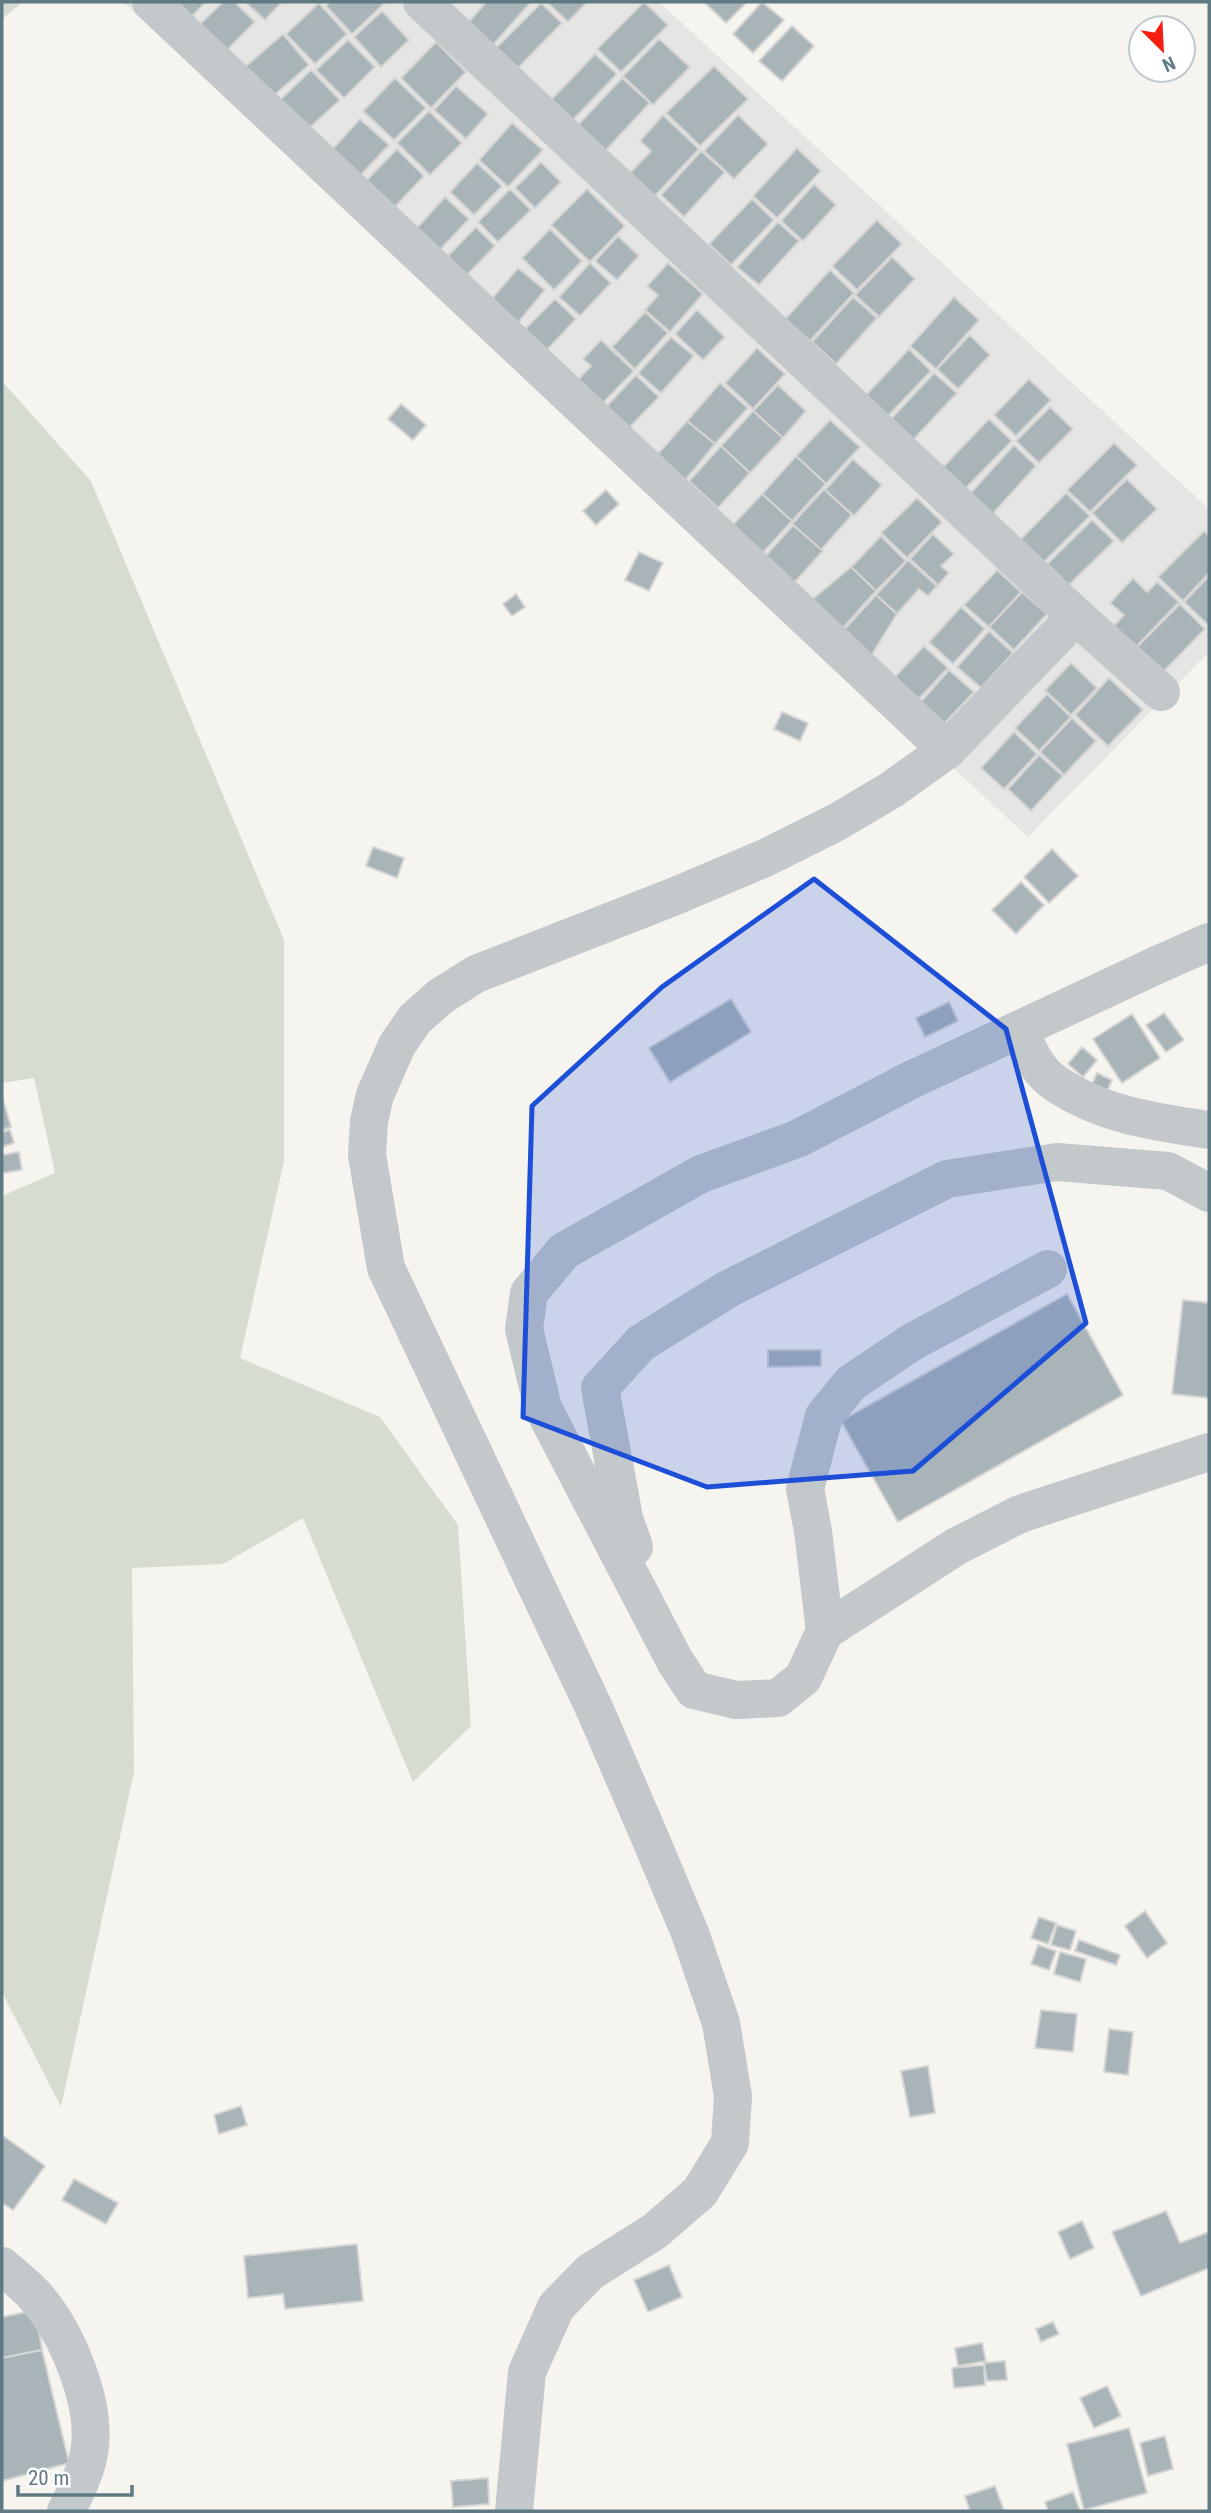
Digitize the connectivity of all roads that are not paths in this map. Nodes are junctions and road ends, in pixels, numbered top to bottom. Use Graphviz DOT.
graph roads {
  1 [pos="151,2"];
  2 [pos="422,2"];
  3 [pos="1076,616"];
  4 [pos="1161,692"];
  5 [pos="947,750"];
  6 [pos="1209,942"];
  7 [pos="1018,1030"];
  8 [pos="1209,1130"];
  9 [pos="1209,1193"];
  10 [pos="1048,1269"];
  11 [pos="1209,1452"];
  12 [pos="825,1631"];
  13 [pos="675,1661"];
  14 [pos="2,2266"];
  15 [pos="66,2511"];
  16 [pos="513,2511"];
  1 -- 5 [label="street"];
  2 -- 3 [label="street"];
  3 -- 4 [label="street"];
  3 -- 5 [label="street"];
  5 -- 16 [label="street"];
  6 -- 7 [label="street"];
  7 -- 8 [label="street"];
  7 -- 13 [label="street"];
  9 -- 13 [label="street"];
  10 -- 12 [label="street"];
  11 -- 12 [label="street"];
  12 -- 13 [label="street"];
  14 -- 15 [label="street"];
}
